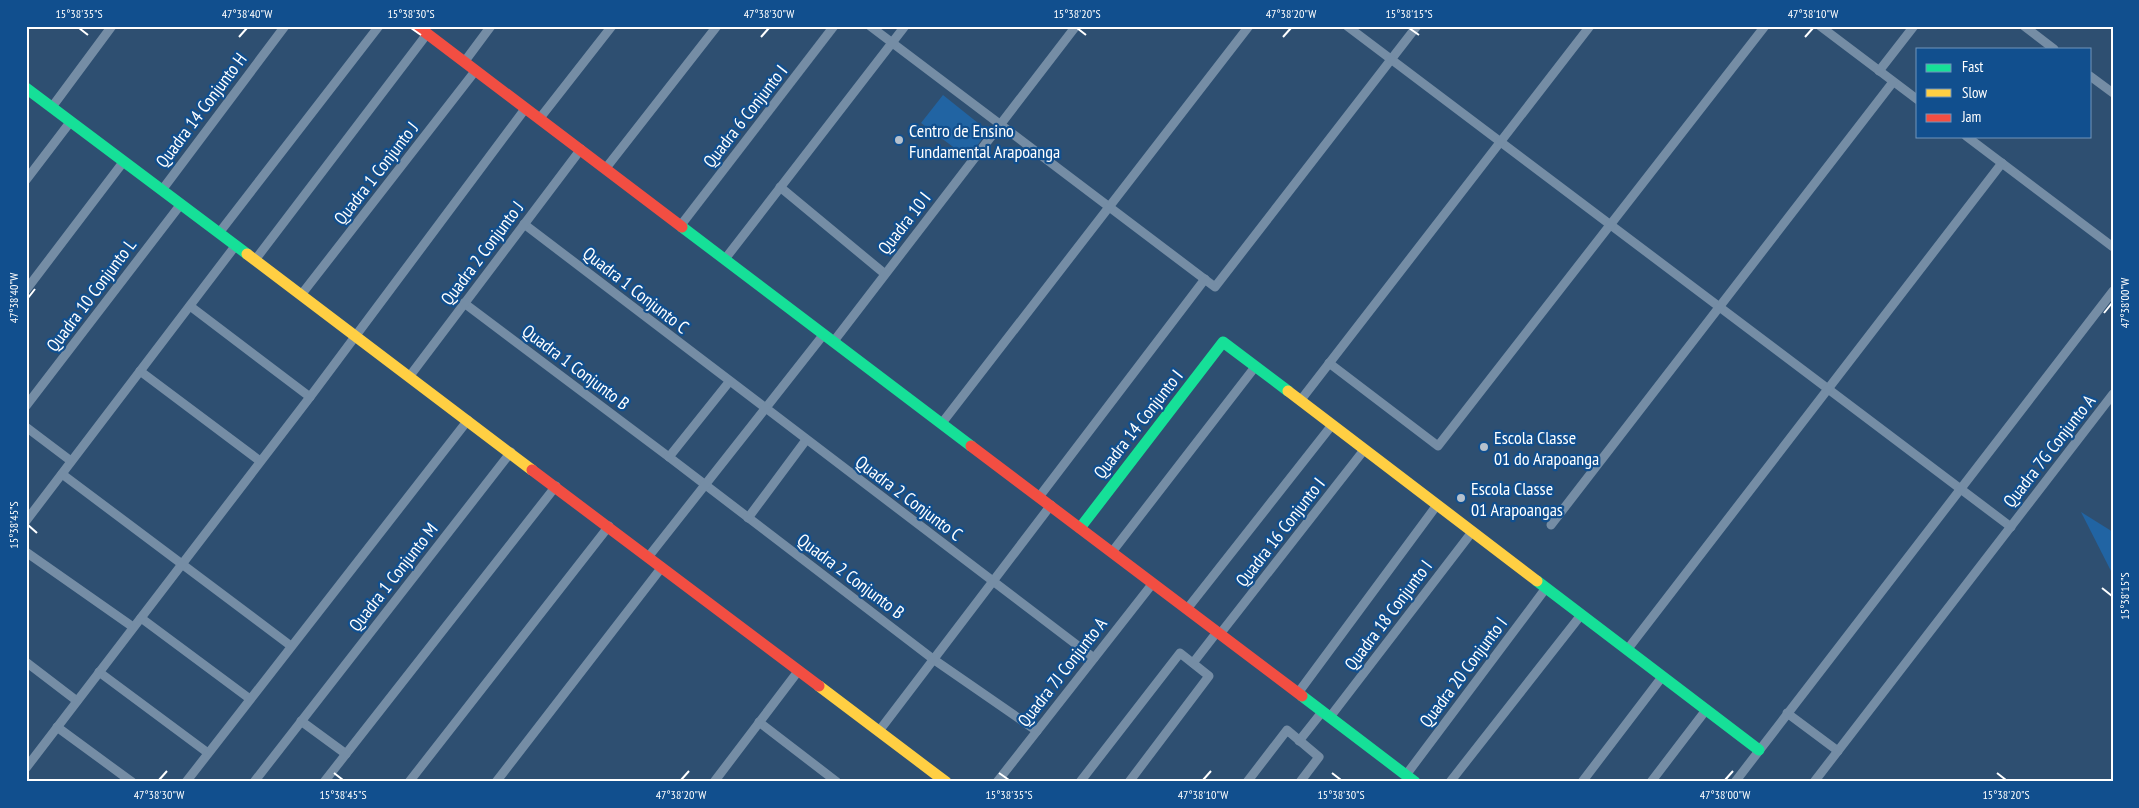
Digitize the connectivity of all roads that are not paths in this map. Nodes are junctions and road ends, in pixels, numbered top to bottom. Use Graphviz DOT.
graph roads {
  1 [pos="112,26"];
  2 [pos="285,26"];
  3 [pos="379,26"];
  4 [pos="417,26"];
  5 [pos="491,26"];
  6 [pos="612,26"];
  7 [pos="717,26"];
  8 [pos="834,26"];
  9 [pos="870,26"];
  10 [pos="905,26"];
  11 [pos="1076,26"];
  12 [pos="1249,26"];
  13 [pos="1347,26"];
  14 [pos="1417,26"];
  15 [pos="1590,26"];
  16 [pos="1765,26"];
  17 [pos="1820,26"];
  18 [pos="1914,26"];
  19 [pos="2024,26"];
  20 [pos="427,34"];
  21 [pos="892,43"];
  22 [pos="2053,48"];
  23 [pos="1391,60"];
  24 [pos="465,61"];
  25 [pos="476,70"];
  26 [pos="1879,71"];
  27 [pos="2092,77"];
  28 [pos="1893,82"];
  29 [pos="26,88"];
  30 [pos="2113,93"];
  31 [pos="1916,99"];
  32 [pos="52,107"];
  33 [pos="525,109"];
  34 [pos="540,118"];
  35 [pos="71,121"];
  36 [pos="1000,125"];
  37 [pos="1969,138"];
  38 [pos="1500,142"];
  39 [pos="581,149"];
  40 [pos="124,161"];
  41 [pos="2002,163"];
  42 [pos="606,168"];
  43 [pos="26,180"];
  44 [pos="780,188"];
  45 [pos="162,190"];
  46 [pos="181,204"];
  47 [pos="1110,207"];
  48 [pos="524,224"];
  49 [pos="681,225"];
  50 [pos="1611,226"];
  51 [pos="219,233"];
  52 [pos="236,245"];
  53 [pos="2113,246"];
  54 [pos="726,259"];
  55 [pos="255,260"];
  56 [pos="886,274"];
  57 [pos="1205,279"];
  58 [pos="26,290"];
  59 [pos="2113,291"];
  60 [pos="301,295"];
  61 [pos="464,303"];
  62 [pos="190,306"];
  63 [pos="1719,307"];
  64 [pos="824,334"];
  65 [pos="356,335"];
  66 [pos="834,341"];
  67 [pos="1329,364"];
  68 [pos="1255,367"];
  69 [pos="140,372"];
  70 [pos="409,377"];
  71 [pos="729,382"];
  72 [pos="1828,389"];
  73 [pos="2113,394"];
  74 [pos="310,397"];
  75 [pos="1300,401"];
  76 [pos="26,406"];
  77 [pos="765,409"];
  78 [pos="468,420"];
  79 [pos="942,423"];
  80 [pos="1332,425"];
  81 [pos="26,427"];
  82 [pos="806,440"];
  83 [pos="1364,450"];
  84 [pos="511,452"];
  85 [pos="669,457"];
  86 [pos="71,461"];
  87 [pos="260,462"];
  88 [pos="62,474"];
  89 [pos="705,484"];
  90 [pos="556,486"];
  91 [pos="1960,489"];
  92 [pos="1039,496"];
  93 [pos="1437,505"];
  94 [pos="1051,506"];
  95 [pos="748,518"];
  96 [pos="26,520"];
  97 [pos="1551,525"];
  98 [pos="609,526"];
  99 [pos="2011,527"];
  100 [pos="1080,528"];
  101 [pos="1472,532"];
  102 [pos="26,552"];
  103 [pos="1112,552"];
  104 [pos="649,556"];
  105 [pos="182,564"];
  106 [pos="662,567"];
  107 [pos="992,582"];
  108 [pos="1153,583"];
  109 [pos="1546,588"];
  110 [pos="1187,609"];
  111 [pos="1581,615"];
  112 [pos="141,618"];
  113 [pos="133,627"];
  114 [pos="1219,633"];
  115 [pos="291,646"];
  116 [pos="1627,650"];
  117 [pos="1094,658"];
  118 [pos="933,659"];
  119 [pos="26,662"];
  120 [pos="1193,663"];
  121 [pos="799,670"];
  122 [pos="99,672"];
  123 [pos="1662,677"];
  124 [pos="1298,693"];
  125 [pos="250,699"];
  126 [pos="77,702"];
  127 [pos="1706,710"];
  128 [pos="1787,713"];
  129 [pos="1326,715"];
  130 [pos="302,721"];
  131 [pos="759,722"];
  132 [pos="58,727"];
  133 [pos="878,731"];
  134 [pos="1037,731"];
  135 [pos="1298,741"];
  136 [pos="1759,750"];
  137 [pos="1838,751"];
  138 [pos="208,753"];
  139 [pos="346,754"];
  140 [pos="26,768"];
  141 [pos="1411,778"];
  142 [pos="719,780"];
  143 [pos="132,782"];
  144 [pos="186,782"];
  145 [pos="254,782"];
  146 [pos="324,782"];
  147 [pos="409,782"];
  148 [pos="496,782"];
  149 [pos="837,782"];
  150 [pos="946,782"];
  151 [pos="997,782"];
  152 [pos="1080,782"];
  153 [pos="1129,782"];
  154 [pos="1247,782"];
  155 [pos="1300,782"];
  156 [pos="1450,782"];
  157 [pos="1582,782"];
  158 [pos="1651,782"];
  159 [pos="1735,782"];
  160 [pos="1814,782"];
  1 -- 32 [label="street"];
  2 -- 45 [label="street, Quadra 14 Conjunto H"];
  3 -- 51 [label="street"];
  4 -- 20 [label="street"];
  5 -- 24 [label="street"];
  6 -- 34 [label="street"];
  7 -- 42 [label="street"];
  8 -- 49 [label="street, Quadra 6 Conjunto I"];
  9 -- 21 [label="street"];
  10 -- 21 [label="street"];
  11 -- 36 [label="street, Quadra 10 I"];
  12 -- 47 [label="street"];
  13 -- 23 [label="street"];
  14 -- 23 [label="street"];
  15 -- 38 [label="street"];
  16 -- 50 [label="street"];
  17 -- 26 [label="street"];
  18 -- 26 [label="street"];
  19 -- 22 [label="street"];
  20 -- 24 [label="street"];
  20 -- 55 [label="street"];
  21 -- 36 [label="street"];
  21 -- 44 [label="street"];
  23 -- 38 [label="street"];
  23 -- 57 [label="street"];
  24 -- 25 [label="street"];
  25 -- 33 [label="street"];
  25 -- 60 [label="street, Quadra 1 Conjunto J"];
  26 -- 28 [label="street"];
  27 -- 30 [label="street"];
  28 -- 31 [label="street"];
  28 -- 63 [label="street"];
  29 -- 32 [label="street"];
  32 -- 35 [label="street"];
  33 -- 34 [label="street"];
  33 -- 65 [label="street"];
  34 -- 39 [label="street"];
  35 -- 40 [label="street"];
  35 -- 43 [label="street"];
  36 -- 47 [label="street"];
  36 -- 56 [label="street, Quadra 10 I"];
  37 -- 41 [label="street"];
  38 -- 50 [label="street"];
  38 -- 67 [label="street"];
  39 -- 42 [label="street"];
  39 -- 48 [label="street, Quadra 2 Conjunto J"];
  40 -- 45 [label="street"];
  40 -- 58 [label="street"];
  41 -- 53 [label="street"];
  41 -- 72 [label="street"];
  42 -- 49 [label="street"];
  44 -- 54 [label="street"];
  44 -- 56 [label="street"];
  45 -- 46 [label="street"];
  46 -- 51 [label="street"];
  46 -- 76 [label="street, Quadra 10 Conjunto L"];
  47 -- 57 [label="street"];
  47 -- 79 [label="street"];
  48 -- 61 [label="street, Quadra 2 Conjunto J"];
  48 -- 71 [label="street, Quadra 1 Conjunto C"];
  49 -- 54 [label="street"];
  50 -- 63 [label="street"];
  50 -- 67 [label="street"];
  51 -- 52 [label="street"];
  52 -- 55 [label="street"];
  52 -- 62 [label="street"];
  54 -- 64 [label="street"];
  55 -- 60 [label="street"];
  56 -- 66 [label="street, Quadra 10 I"];
  57 -- 92 [label="street"];
  59 -- 91 [label="street"];
  60 -- 65 [label="street"];
  61 -- 70 [label="street, Quadra 2 Conjunto J"];
  61 -- 85 [label="street, Quadra 1 Conjunto B"];
  62 -- 69 [label="street"];
  62 -- 74 [label="street"];
  63 -- 72 [label="street"];
  63 -- 97 [label="street"];
  64 -- 66 [label="street"];
  64 -- 77 [label="street"];
  65 -- 70 [label="street"];
  65 -- 74 [label="street"];
  66 -- 79 [label="street"];
  67 -- 75 [label="street"];
  68 -- 75 [label="street"];
  68 -- 100 [label="street, Quadra 14 Conjunto I"];
  68 -- 103 [label="street"];
  69 -- 86 [label="street"];
  69 -- 87 [label="street"];
  70 -- 78 [label="street"];
  71 -- 77 [label="street, Quadra 1 Conjunto C"];
  71 -- 85 [label="street"];
  72 -- 91 [label="street"];
  72 -- 116 [label="street"];
  73 -- 99 [label="street, Quadra 7G Conjunto A"];
  74 -- 87 [label="street"];
  75 -- 80 [label="street"];
  77 -- 82 [label="street, Quadra 2 Conjunto C"];
  77 -- 89 [label="street"];
  78 -- 84 [label="street"];
  78 -- 115 [label="street"];
  79 -- 92 [label="street"];
  80 -- 83 [label="street"];
  80 -- 110 [label="street, Quadra 16 Conjunto I"];
  81 -- 86 [label="street"];
  82 -- 95 [label="street"];
  82 -- 107 [label="street, Quadra 2 Conjunto C"];
  83 -- 93 [label="street"];
  83 -- 114 [label="street, Quadra 16 Conjunto I"];
  84 -- 90 [label="street"];
  84 -- 130 [label="street, Quadra 1 Conjunto M"];
  85 -- 89 [label="street, Quadra 1 Conjunto B"];
  86 -- 88 [label="street"];
  87 -- 105 [label="street"];
  88 -- 96 [label="street"];
  88 -- 105 [label="street"];
  89 -- 95 [label="street, Quadra 2 Conjunto B"];
  89 -- 104 [label="street"];
  90 -- 98 [label="street"];
  90 -- 139 [label="street"];
  91 -- 99 [label="street"];
  91 -- 128 [label="street"];
  92 -- 94 [label="street"];
  93 -- 101 [label="street"];
  93 -- 124 [label="street, Quadra 18 Conjunto I"];
  94 -- 100 [label="street"];
  94 -- 107 [label="street"];
  95 -- 118 [label="street, Quadra 2 Conjunto B"];
  98 -- 104 [label="street"];
  98 -- 147 [label="street"];
  99 -- 137 [label="street, Quadra 7G Conjunto A"];
  100 -- 103 [label="street"];
  101 -- 109 [label="street"];
  101 -- 129 [label="street, Quadra 18 Conjunto I"];
  102 -- 113 [label="street"];
  103 -- 108 [label="street"];
  104 -- 106 [label="street"];
  105 -- 112 [label="street"];
  105 -- 115 [label="street"];
  106 -- 121 [label="street"];
  106 -- 148 [label="street"];
  107 -- 117 [label="street, Quadra 2 Conjunto C"];
  107 -- 118 [label="street"];
  108 -- 110 [label="street"];
  108 -- 117 [label="street, Quadra 7J Conjunto A"];
  109 -- 111 [label="street"];
  109 -- 141 [label="street, Quadra 20 Conjunto I"];
  110 -- 114 [label="street"];
  111 -- 116 [label="street"];
  111 -- 156 [label="street"];
  112 -- 113 [label="street"];
  112 -- 125 [label="street"];
  113 -- 122 [label="street"];
  114 -- 120 [label="street, Quadra 16 Conjunto I"];
  114 -- 124 [label="street"];
  115 -- 125 [label="street"];
  116 -- 123 [label="street"];
  117 -- 134 [label="street, Quadra 7J Conjunto A"];
  118 -- 133 [label="street"];
  118 -- 134 [label="street, Quadra 2 Conjunto B"];
  119 -- 126 [label="street"];
  120 -- 152 [label="street"];
  120 -- 153 [label="street"];
  121 -- 131 [label="street"];
  121 -- 133 [label="street"];
  122 -- 126 [label="street"];
  122 -- 138 [label="street"];
  123 -- 127 [label="street"];
  123 -- 157 [label="street"];
  124 -- 129 [label="street"];
  125 -- 138 [label="street"];
  126 -- 132 [label="street"];
  127 -- 136 [label="street"];
  127 -- 158 [label="street"];
  128 -- 136 [label="street"];
  128 -- 137 [label="street"];
  129 -- 135 [label="street, Quadra 18 Conjunto I"];
  129 -- 141 [label="street"];
  130 -- 139 [label="street"];
  130 -- 145 [label="street, Quadra 1 Conjunto M"];
  131 -- 142 [label="street"];
  131 -- 149 [label="street"];
  132 -- 140 [label="street"];
  132 -- 143 [label="street"];
  133 -- 150 [label="street"];
  134 -- 151 [label="street, Quadra 7J Conjunto A"];
  135 -- 154 [label="street"];
  135 -- 155 [label="street"];
  136 -- 159 [label="street"];
  137 -- 160 [label="street, Quadra 7G Conjunto A"];
  138 -- 144 [label="street"];
  139 -- 146 [label="street"];
}
